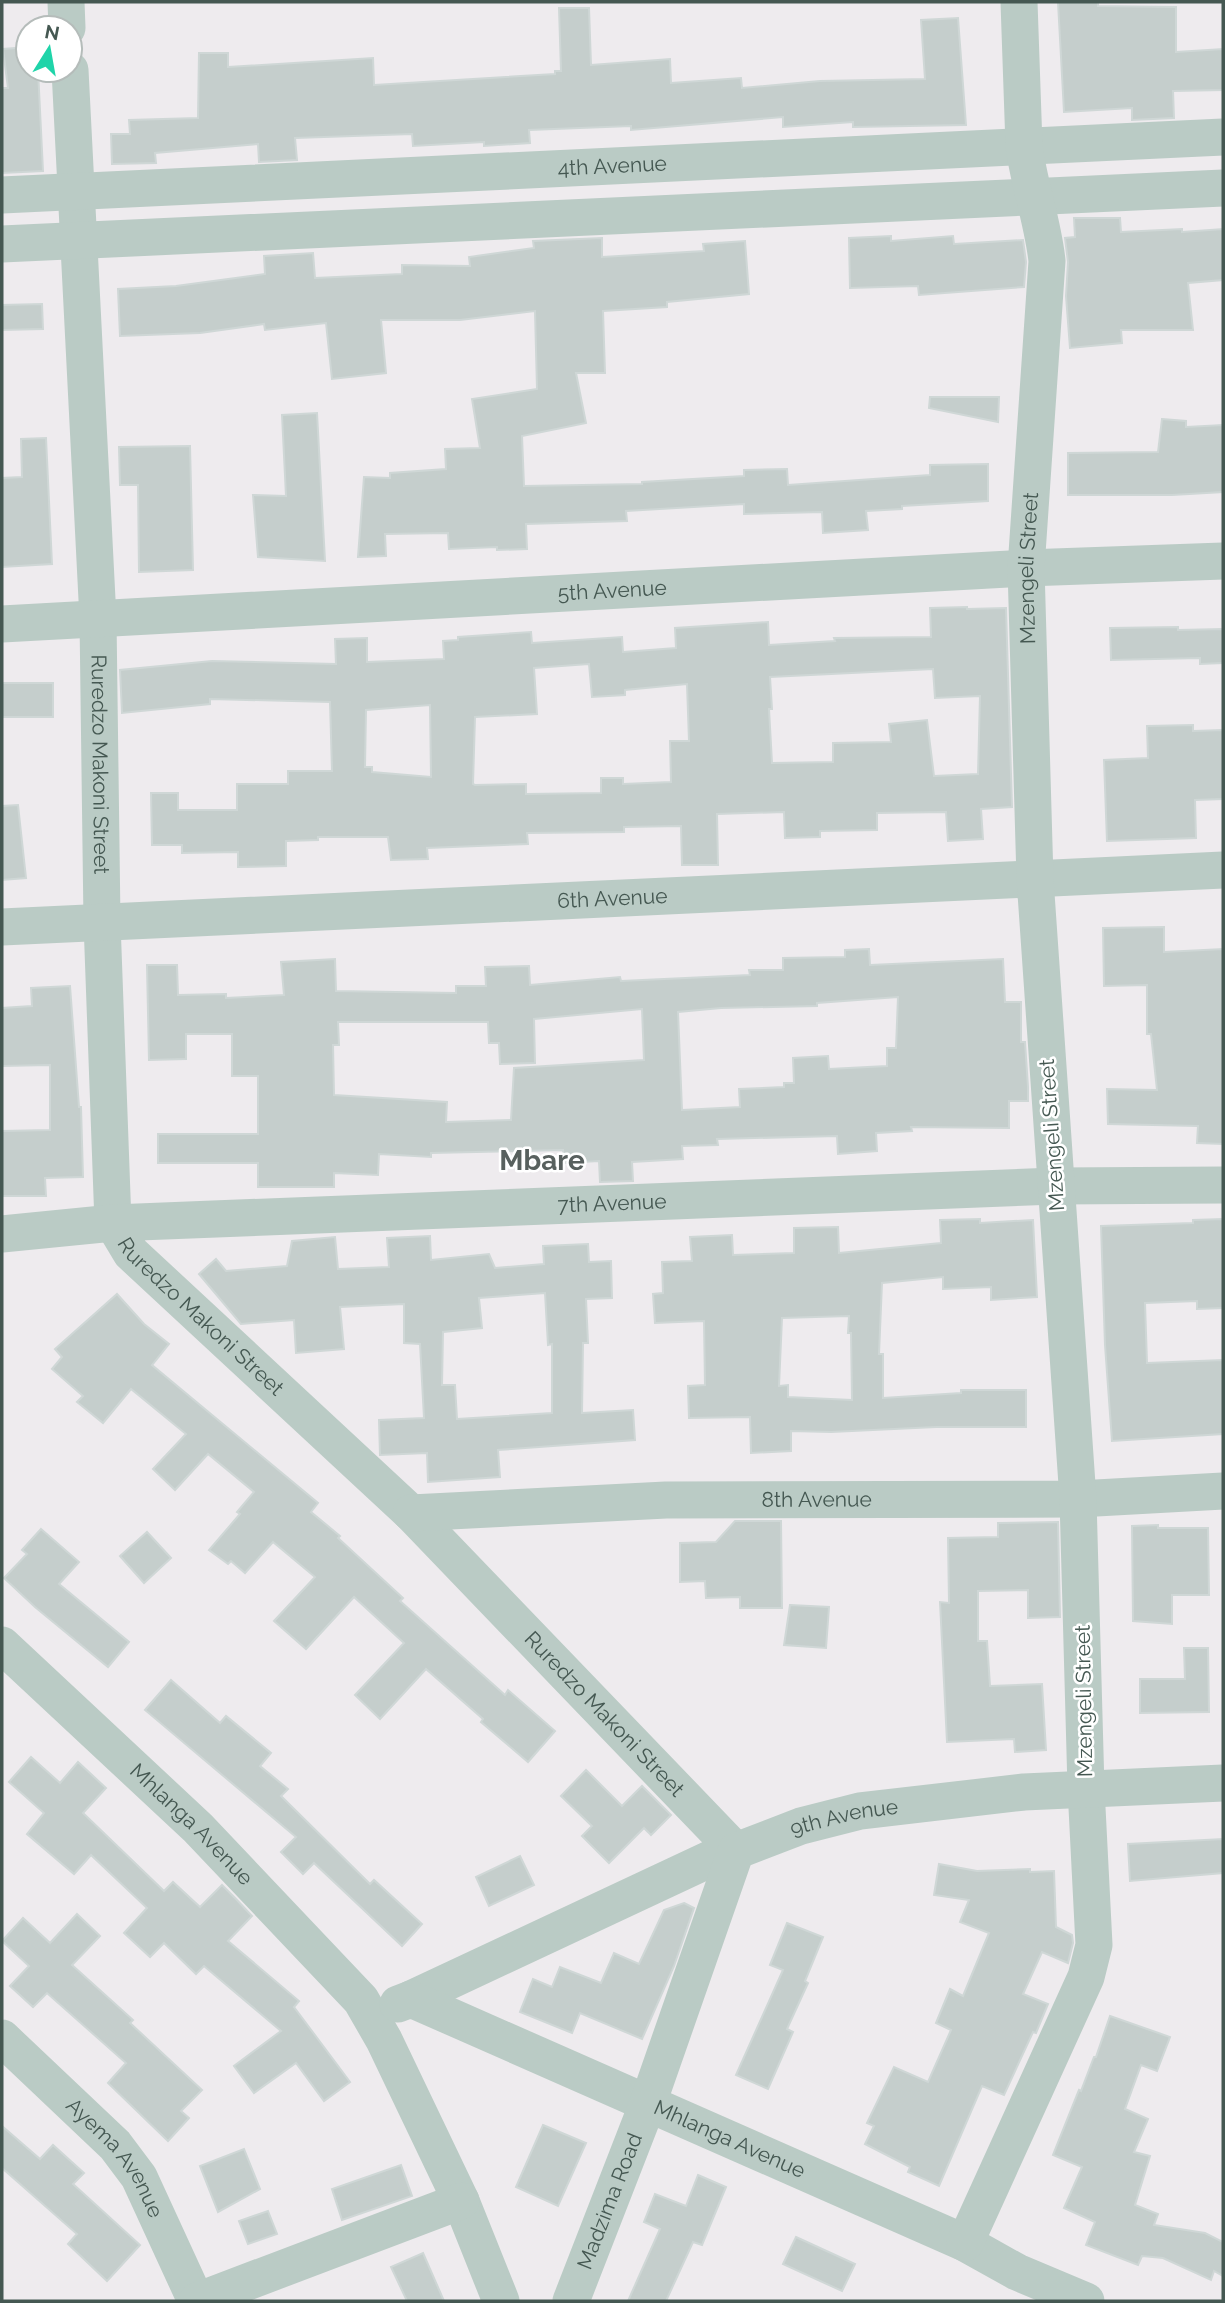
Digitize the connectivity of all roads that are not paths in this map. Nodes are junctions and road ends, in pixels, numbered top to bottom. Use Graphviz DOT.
graph roads {
  1 [pos="1018,2"];
  2 [pos="71,84"];
  3 [pos="1223,137"];
  4 [pos="1024,146"];
  5 [pos="1223,188"];
  6 [pos="77,191"];
  7 [pos="2,195"];
  8 [pos="1034,198"];
  9 [pos="79,240"];
  10 [pos="2,244"];
  11 [pos="1223,561"];
  12 [pos="1026,568"];
  13 [pos="98,619"];
  14 [pos="2,624"];
  15 [pos="1223,870"];
  16 [pos="1035,879"];
  17 [pos="102,922"];
  18 [pos="2,927"];
  19 [pos="1223,1185"];
  20 [pos="1055,1186"];
  21 [pos="113,1223"];
  22 [pos="2,1234"];
  23 [pos="1223,1491"];
  24 [pos="1078,1499"];
  25 [pos="411,1513"];
  26 [pos="2,1645"];
  27 [pos="1223,1783"];
  28 [pos="1086,1788"];
  29 [pos="736,1851"];
  30 [pos="411,1998"];
  31 [pos="370,2015"];
  32 [pos="2,2038"];
  33 [pos="648,2103"];
  34 [pos="461,2201"];
  35 [pos="965,2243"];
  36 [pos="196,2301"];
  37 [pos="501,2301"];
  38 [pos="571,2301"];
  39 [pos="1086,2301"];
  1 -- 4 [label="street, Mzengeli Street"];
  2 -- 6 [label="street, Ruredzo Makoni Street"];
  3 -- 4 [label="street, 4th Avenue"];
  4 -- 6 [label="street, 4th Avenue"];
  4 -- 8 [label="street, Mzengeli Street"];
  5 -- 8 [label="street"];
  6 -- 7 [label="street, 4th Avenue"];
  6 -- 9 [label="street, Ruredzo Makoni Street"];
  8 -- 9 [label="street"];
  8 -- 12 [label="street, Mzengeli Street"];
  9 -- 10 [label="street"];
  9 -- 13 [label="street, Ruredzo Makoni Street"];
  11 -- 12 [label="street, 5th Avenue"];
  12 -- 13 [label="street, 5th Avenue"];
  12 -- 16 [label="street, Mzengeli Street"];
  13 -- 14 [label="street, 5th Avenue"];
  13 -- 17 [label="street, Ruredzo Makoni Street"];
  15 -- 16 [label="street, 6th Avenue"];
  16 -- 17 [label="street, 6th Avenue"];
  16 -- 20 [label="street, Mzengeli Street"];
  17 -- 18 [label="street, 6th Avenue"];
  17 -- 21 [label="street, Ruredzo Makoni Street"];
  19 -- 20 [label="street, 7th Avenue"];
  20 -- 21 [label="street, 7th Avenue"];
  20 -- 24 [label="street, Mzengeli Street"];
  21 -- 22 [label="street, 7th Avenue"];
  21 -- 25 [label="street, Ruredzo Makoni Street"];
  23 -- 24 [label="street, 8th Avenue"];
  24 -- 25 [label="street, 8th Avenue"];
  24 -- 28 [label="street, Mzengeli Street"];
  25 -- 29 [label="street, Ruredzo Makoni Street"];
  26 -- 31 [label="street, Mhlanga Avenue"];
  27 -- 28 [label="street, 9th Avenue"];
  28 -- 29 [label="street, 9th Avenue"];
  28 -- 35 [label="street, Mzengeli Street"];
  29 -- 30 [label="street"];
  29 -- 33 [label="street"];
  30 -- 31 [label="street"];
  30 -- 33 [label="street, Mhlanga Avenue"];
  31 -- 34 [label="street, Mhlanga Avenue"];
  32 -- 36 [label="street, Ayema Avenue"];
  33 -- 35 [label="street, Mhlanga Avenue"];
  33 -- 38 [label="street, Madzima Road"];
  34 -- 36 [label="street"];
  34 -- 37 [label="street, Mhlanga Avenue"];
  35 -- 39 [label="street, Mhlanga Avenue"];
}
